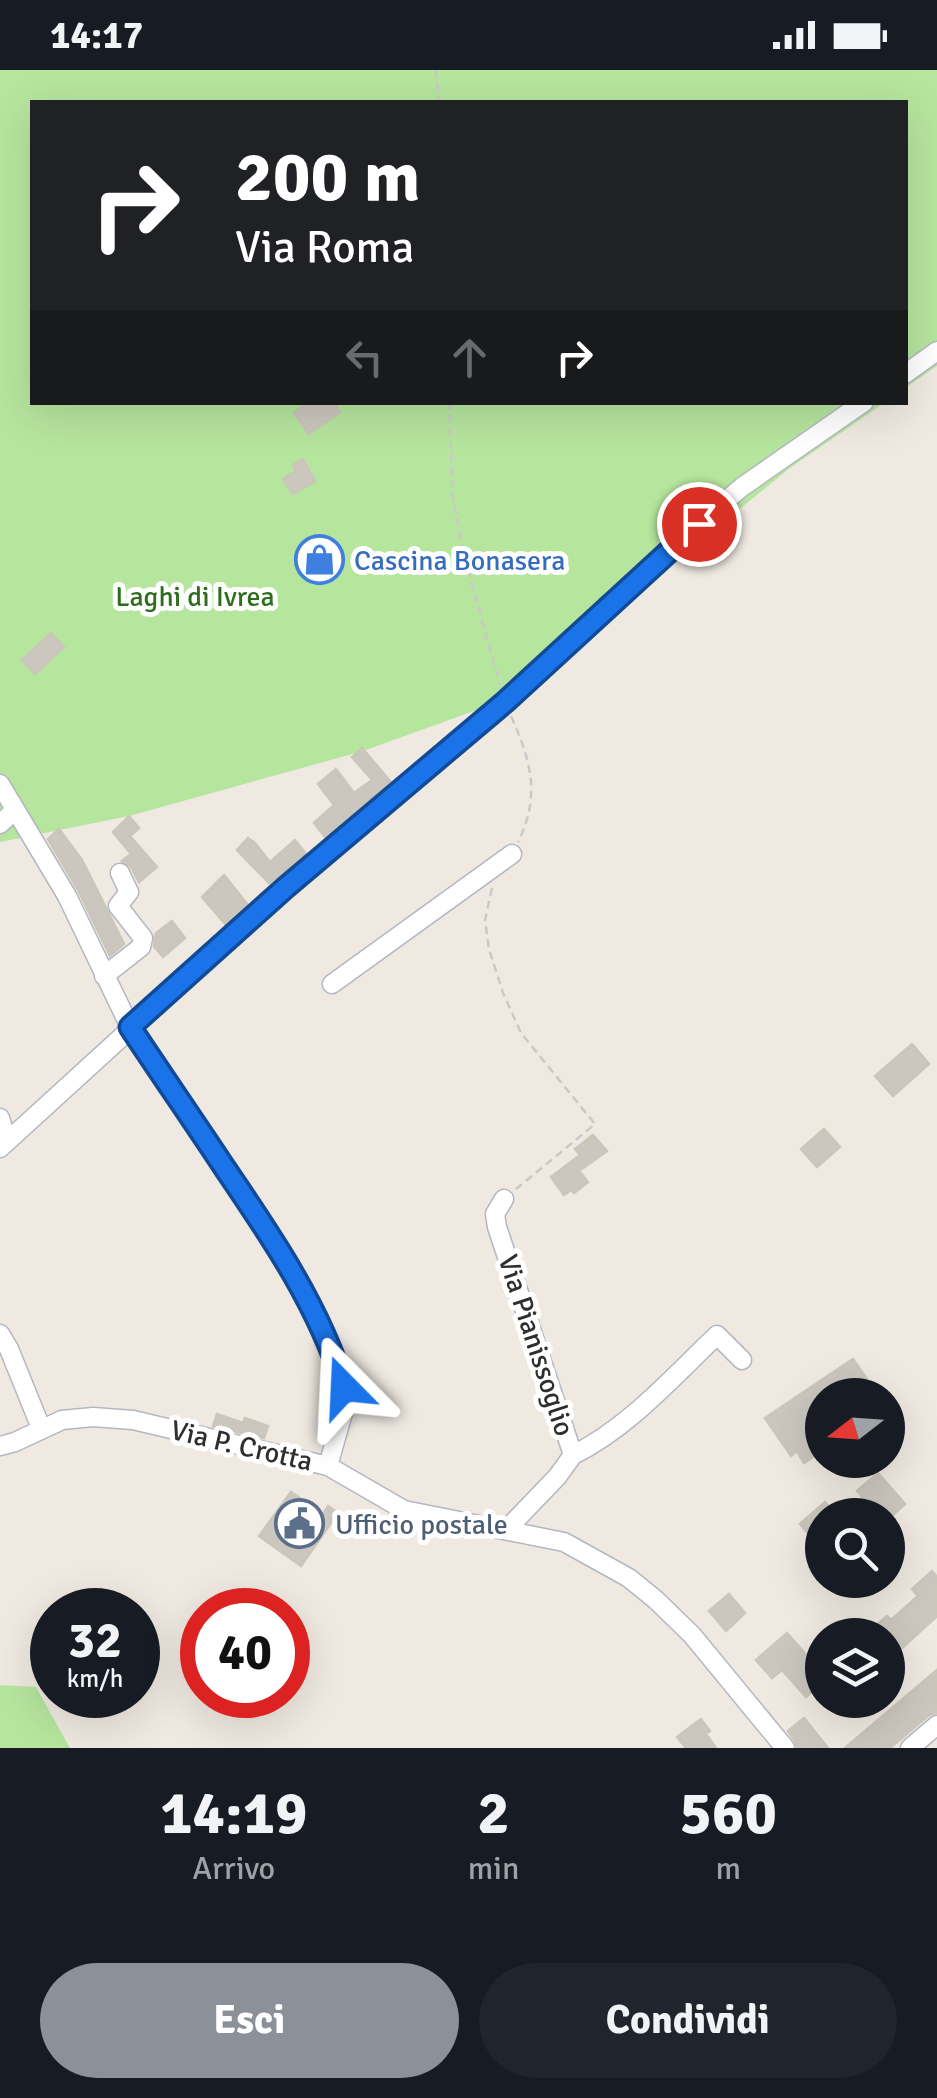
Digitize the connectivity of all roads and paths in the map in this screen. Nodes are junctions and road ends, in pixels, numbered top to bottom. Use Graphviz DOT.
graph roads {
  1 [pos="436,70"];
  2 [pos="439,100"];
  3 [pos="937,352"];
  4 [pos="908,372"];
  5 [pos="448,405"];
  6 [pos="860,405"];
  7 [pos="505,702"];
  8 [pos="0,784"];
  9 [pos="15,810"];
  10 [pos="0,824"];
  11 [pos="512,854"];
  12 [pos="120,873"];
  13 [pos="497,879"];
  14 [pos="104,976"];
  15 [pos="332,984"];
  16 [pos="130,1027"];
  17 [pos="0,1118"];
  18 [pos="4,1144"];
  19 [pos="504,1200"];
  20 [pos="0,1334"];
  21 [pos="742,1360"];
  22 [pos="41,1428"];
  23 [pos="0,1446"];
  24 [pos="574,1455"];
  25 [pos="328,1466"];
  26 [pos="507,1529"];
  27 [pos="937,1725"];
  28 [pos="784,1748"];
  29 [pos="910,1748"];
  1 -- 2 [label="path"];
  3 -- 4 [label="street"];
  5 -- 7 [label="path"];
  6 -- 7 [label="street"];
  7 -- 11 [label="path"];
  7 -- 16 [label="street"];
  8 -- 9 [label="street"];
  9 -- 10 [label="street"];
  9 -- 14 [label="street"];
  11 -- 15 [label="street"];
  12 -- 14 [label="street"];
  13 -- 19 [label="path"];
  14 -- 16 [label="street"];
  16 -- 18 [label="street"];
  16 -- 25 [label="street"];
  17 -- 18 [label="street"];
  19 -- 24 [label="street, Via Pianissoglio"];
  20 -- 22 [label="street"];
  21 -- 24 [label="street"];
  22 -- 23 [label="street, Via P. Crotta"];
  22 -- 25 [label="street, Via P. Crotta"];
  24 -- 26 [label="street, Via Pianissoglio"];
  25 -- 26 [label="street, Via P. Crotta"];
  26 -- 28 [label="street, Via P. Crotta"];
  27 -- 29 [label="street"];
}
